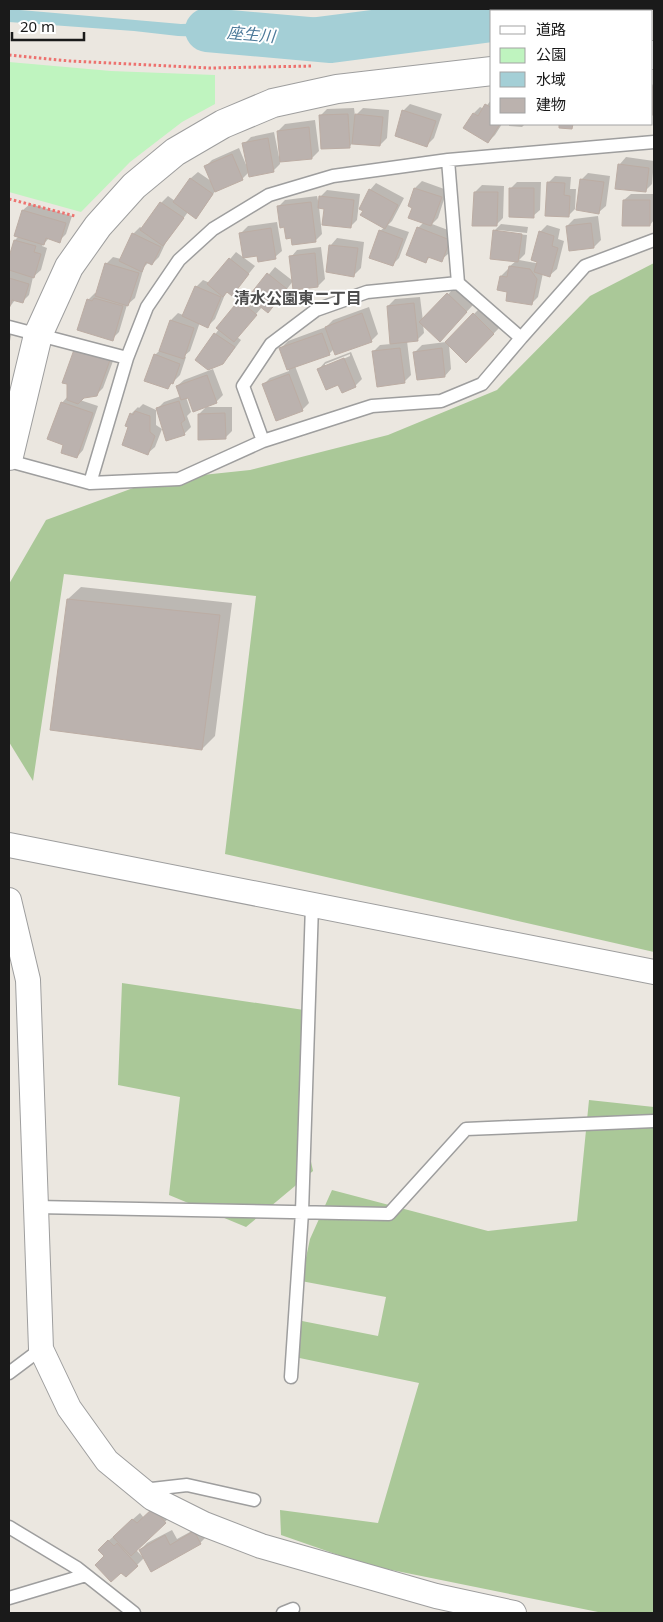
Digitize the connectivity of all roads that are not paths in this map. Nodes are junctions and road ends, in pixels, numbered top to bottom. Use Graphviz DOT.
graph roads {
  1 [pos="490,71"];
  2 [pos="654,142"];
  3 [pos="448,160"];
  4 [pos="654,240"];
  5 [pos="458,283"];
  6 [pos="9,327"];
  7 [pos="38,335"];
  8 [pos="521,338"];
  9 [pos="127,358"];
  10 [pos="262,441"];
  11 [pos="9,456"];
  12 [pos="9,461"];
  13 [pos="90,483"];
  14 [pos="9,846"];
  15 [pos="9,900"];
  16 [pos="312,905"];
  17 [pos="654,972"];
  18 [pos="654,1121"];
  19 [pos="36,1207"];
  20 [pos="302,1212"];
  21 [pos="41,1349"];
  22 [pos="9,1373"];
  23 [pos="291,1377"];
  24 [pos="142,1490"];
  25 [pos="254,1500"];
  26 [pos="9,1527"];
  27 [pos="86,1575"];
  28 [pos="9,1598"];
  29 [pos="134,1613"];
  30 [pos="514,1613"];
  1 -- 7 [label="street"];
  2 -- 3 [label="lane"];
  3 -- 5 [label="lane"];
  3 -- 9 [label="lane"];
  4 -- 8 [label="lane"];
  5 -- 8 [label="lane"];
  5 -- 10 [label="lane"];
  6 -- 7 [label="lane"];
  7 -- 9 [label="lane"];
  7 -- 11 [label="street"];
  8 -- 10 [label="lane"];
  9 -- 13 [label="lane"];
  10 -- 13 [label="lane"];
  12 -- 13 [label="lane"];
  14 -- 16 [label="street"];
  15 -- 19 [label="street"];
  16 -- 17 [label="street"];
  16 -- 20 [label="lane"];
  18 -- 20 [label="lane"];
  19 -- 20 [label="lane"];
  19 -- 21 [label="street"];
  20 -- 23 [label="lane"];
  21 -- 22 [label="lane"];
  21 -- 24 [label="street"];
  24 -- 25 [label="lane"];
  24 -- 30 [label="street"];
  26 -- 27 [label="lane"];
  27 -- 28 [label="lane"];
  27 -- 29 [label="lane"];
}
